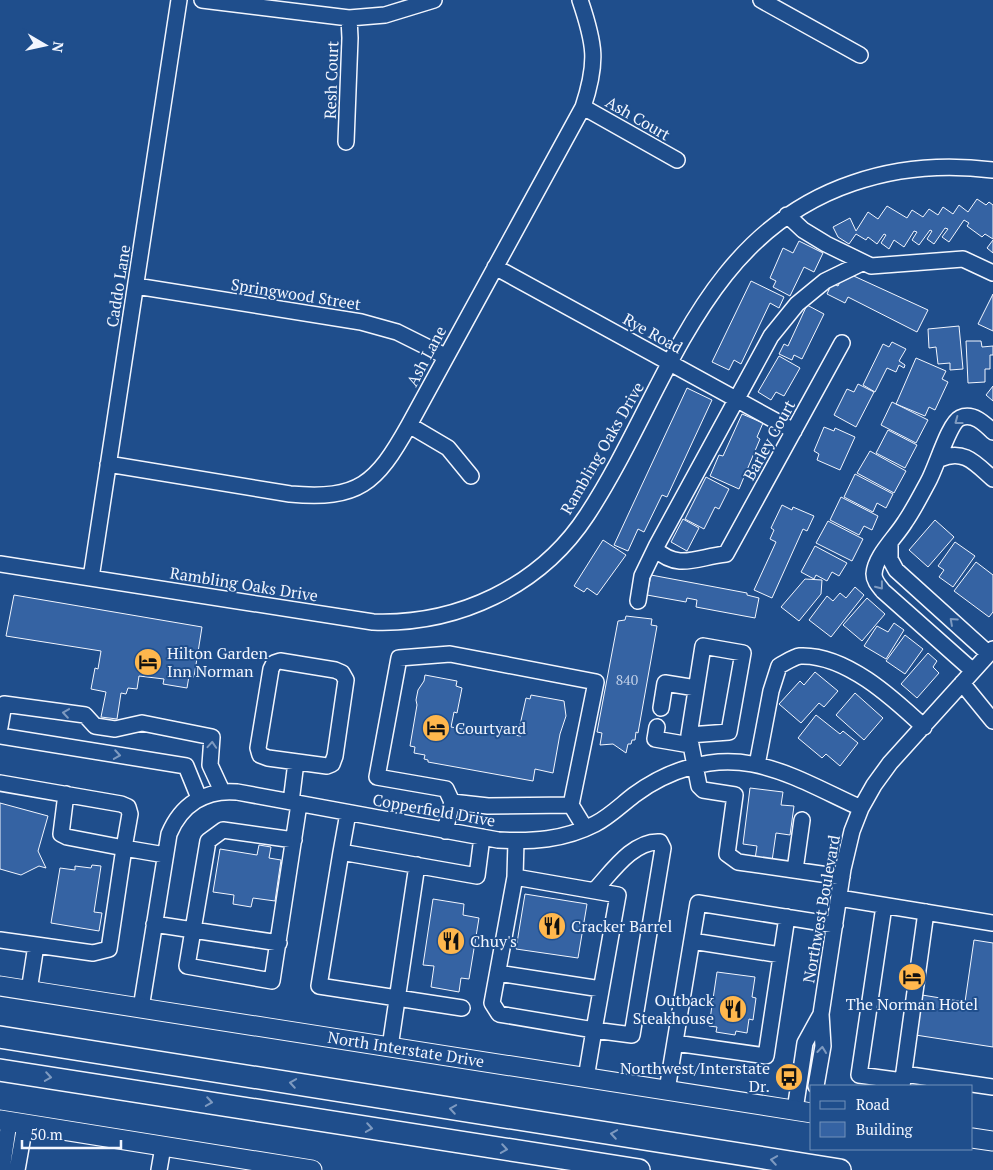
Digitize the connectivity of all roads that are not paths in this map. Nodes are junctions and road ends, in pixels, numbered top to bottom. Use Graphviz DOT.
graph roads {
  1 [pos="178,0"];
  2 [pos="202,0"];
  3 [pos="434,0"];
  4 [pos="580,0"];
  5 [pos="761,0"];
  6 [pos="349,18"];
  7 [pos="860,55"];
  8 [pos="583,106"];
  9 [pos="346,142"];
  10 [pos="677,160"];
  11 [pos="993,170"];
  12 [pos="787,215"];
  13 [pos="862,263"];
  14 [pos="495,267"];
  15 [pos="993,273"];
  16 [pos="136,286"];
  17 [pos="842,343"];
  18 [pos="445,356"];
  19 [pos="670,362"];
  20 [pos="736,400"];
  21 [pos="408,426"];
  22 [pos="794,431"];
  23 [pos="993,432"];
  24 [pos="940,458"];
  25 [pos="108,464"];
  26 [pos="472,476"];
  27 [pos="993,479"];
  28 [pos="890,544"];
  29 [pos="655,549"];
  30 [pos="0,564"];
  31 [pos="90,578"];
  32 [pos="638,601"];
  33 [pos="991,651"];
  34 [pos="973,671"];
  35 [pos="962,683"];
  36 [pos="696,688"];
  37 [pos="661,708"];
  38 [pos="993,720"];
  39 [pos="0,727"];
  40 [pos="657,727"];
  41 [pos="924,727"];
  42 [pos="0,736"];
  43 [pos="690,740"];
  44 [pos="296,762"];
  45 [pos="757,765"];
  46 [pos="694,766"];
  47 [pos="0,783"];
  48 [pos="222,792"];
  49 [pos="66,794"];
  50 [pos="199,798"];
  51 [pos="452,802"];
  52 [pos="295,803"];
  53 [pos="571,805"];
  54 [pos="861,808"];
  55 [pos="348,813"];
  56 [pos="802,820"];
  57 [pos="585,828"];
  58 [pos="445,831"];
  59 [pos="482,837"];
  60 [pos="294,840"];
  61 [pos="516,841"];
  62 [pos="124,848"];
  63 [pos="341,852"];
  64 [pos="165,855"];
  65 [pos="417,865"];
  66 [pos="796,870"];
  67 [pos="515,877"];
  68 [pos="842,877"];
  69 [pos="595,890"];
  70 [pos="838,898"];
  71 [pos="884,906"];
  72 [pos="926,912"];
  73 [pos="787,917"];
  74 [pos="993,923"];
  75 [pos="154,924"];
  76 [pos="834,925"];
  77 [pos="194,930"];
  78 [pos="0,940"];
  79 [pos="692,941"];
  80 [pos="279,943"];
  81 [pos="36,945"];
  82 [pos="781,955"];
  83 [pos="498,973"];
  84 [pos="0,986"];
  85 [pos="601,989"];
  86 [pos="29,991"];
  87 [pos="397,998"];
  88 [pos="141,1008"];
  89 [pos="462,1008"];
  90 [pos="821,1014"];
  91 [pos="594,1030"];
  92 [pos="0,1037"];
  93 [pos="675,1043"];
  94 [pos="390,1047"];
  95 [pos="0,1070"];
  96 [pos="586,1078"];
  97 [pos="903,1080"];
  98 [pos="816,1085"];
  99 [pos="993,1086"];
  100 [pos="667,1090"];
  101 [pos="803,1112"];
  102 [pos="11,1122"];
  103 [pos="973,1138"];
  104 [pos="993,1141"];
  105 [pos="163,1147"];
  106 [pos="264,1166"];
  107 [pos="2,1170"];
  108 [pos="17,1170"];
  109 [pos="159,1170"];
  110 [pos="312,1170"];
  111 [pos="638,1170"];
  112 [pos="840,1170"];
  1 -- 16 [label="street, Caddo Lane"];
  2 -- 6 [label="street"];
  3 -- 6 [label="street"];
  4 -- 8 [label="street, Ash Lane"];
  5 -- 7 [label="street"];
  6 -- 9 [label="street, Resh Court"];
  8 -- 10 [label="street, Ash Court"];
  8 -- 14 [label="street, Ash Lane"];
  11 -- 12 [label="street, Rambling Oaks Drive"];
  12 -- 13 [label="street"];
  12 -- 19 [label="street, Rambling Oaks Drive"];
  13 -- 15 [label="street"];
  13 -- 20 [label="street"];
  14 -- 18 [label="street, Ash Lane"];
  14 -- 19 [label="street, Rye Road"];
  16 -- 18 [label="street, Springwood Street"];
  16 -- 25 [label="street, Caddo Lane"];
  17 -- 22 [label="street, Barley Court"];
  18 -- 21 [label="street, Ash Lane"];
  19 -- 20 [label="street, Rye Road"];
  19 -- 31 [label="street, Rambling Oaks Drive"];
  20 -- 22 [label="street, Rye Road"];
  20 -- 29 [label="street"];
  21 -- 25 [label="street, Ash Lane"];
  21 -- 26 [label="street"];
  22 -- 29 [label="street, Barley Court"];
  23 -- 24 [label="street, one-way"];
  24 -- 27 [label="street"];
  24 -- 28 [label="street"];
  25 -- 31 [label="street, Caddo Lane"];
  33 -- 28 [label="street, one-way"];
  28 -- 34 [label="street, one-way"];
  29 -- 32 [label="street"];
  30 -- 31 [label="street, Rambling Oaks Drive"];
  33 -- 34 [label="street, Northwest Boulevard"];
  34 -- 35 [label="street, Northwest Boulevard"];
  35 -- 38 [label="street"];
  35 -- 41 [label="street, Northwest Boulevard"];
  36 -- 37 [label="street"];
  36 -- 43 [label="street"];
  36 -- 43 [label="street"];
  48 -- 39 [label="street, one-way"];
  40 -- 43 [label="street"];
  41 -- 45 [label="street"];
  41 -- 54 [label="street, Northwest Boulevard"];
  42 -- 50 [label="street, one-way"];
  43 -- 46 [label="street"];
  44 -- 44 [label="street"];
  44 -- 52 [label="street"];
  45 -- 46 [label="street, Copperfield Drive"];
  45 -- 54 [label="street, Copperfield Drive"];
  46 -- 57 [label="street, Copperfield Drive"];
  46 -- 66 [label="street"];
  47 -- 49 [label="street"];
  48 -- 50 [label="street, Copperfield Drive"];
  48 -- 52 [label="street, Copperfield Drive"];
  49 -- 62 [label="street"];
  49 -- 62 [label="street"];
  50 -- 64 [label="street, Copperfield Drive"];
  51 -- 53 [label="street"];
  51 -- 53 [label="street"];
  51 -- 58 [label="street"];
  52 -- 55 [label="street, Copperfield Drive"];
  52 -- 60 [label="street"];
  53 -- 57 [label="street"];
  54 -- 68 [label="street, Northwest Boulevard"];
  55 -- 58 [label="street, Copperfield Drive"];
  55 -- 63 [label="street"];
  56 -- 66 [label="street"];
  57 -- 61 [label="street, Copperfield Drive"];
  58 -- 59 [label="street, Copperfield Drive"];
  59 -- 61 [label="street, Copperfield Drive"];
  59 -- 65 [label="street"];
  60 -- 77 [label="street"];
  60 -- 80 [label="street"];
  61 -- 67 [label="street"];
  62 -- 64 [label="street"];
  62 -- 81 [label="street"];
  63 -- 65 [label="street"];
  63 -- 87 [label="street"];
  64 -- 75 [label="street, Copperfield Drive"];
  65 -- 87 [label="street"];
  66 -- 68 [label="street"];
  67 -- 69 [label="street"];
  67 -- 83 [label="street"];
  68 -- 70 [label="street, Northwest Boulevard"];
  69 -- 85 [label="street"];
  69 -- 91 [label="street"];
  70 -- 71 [label="street"];
  70 -- 76 [label="street, Northwest Boulevard"];
  71 -- 72 [label="street"];
  71 -- 97 [label="street"];
  72 -- 74 [label="street"];
  72 -- 97 [label="street"];
  73 -- 76 [label="street"];
  73 -- 79 [label="street"];
  73 -- 82 [label="street"];
  75 -- 77 [label="street"];
  75 -- 88 [label="street, Copperfield Drive"];
  76 -- 90 [label="street, Northwest Boulevard"];
  77 -- 80 [label="street"];
  77 -- 80 [label="street"];
  78 -- 81 [label="street"];
  79 -- 82 [label="street"];
  79 -- 93 [label="street"];
  81 -- 86 [label="street"];
  82 -- 93 [label="street"];
  83 -- 85 [label="street"];
  83 -- 91 [label="street"];
  84 -- 86 [label="main road, North Interstate Drive"];
  85 -- 91 [label="street"];
  86 -- 88 [label="main road, North Interstate Drive"];
  87 -- 89 [label="street"];
  87 -- 94 [label="street"];
  88 -- 94 [label="main road, North Interstate Drive"];
  98 -- 90 [label="street, Northwest Boulevard, one-way"];
  90 -- 101 [label="street, Northwest Boulevard"];
  91 -- 96 [label="street"];
  112 -- 92 [label="highway, one-way"];
  93 -- 100 [label="street"];
  94 -- 96 [label="main road, North Interstate Drive"];
  95 -- 111 [label="highway, one-way"];
  96 -- 100 [label="main road, North Interstate Drive"];
  97 -- 99 [label="street"];
  100 -- 101 [label="main road, North Interstate Drive"];
  102 -- 105 [label="main road"];
  102 -- 107 [label="street"];
  102 -- 108 [label="street"];
  103 -- 104 [label="main road"];
  105 -- 106 [label="main road"];
  105 -- 109 [label="street"];
  106 -- 110 [label="main road"];
}
